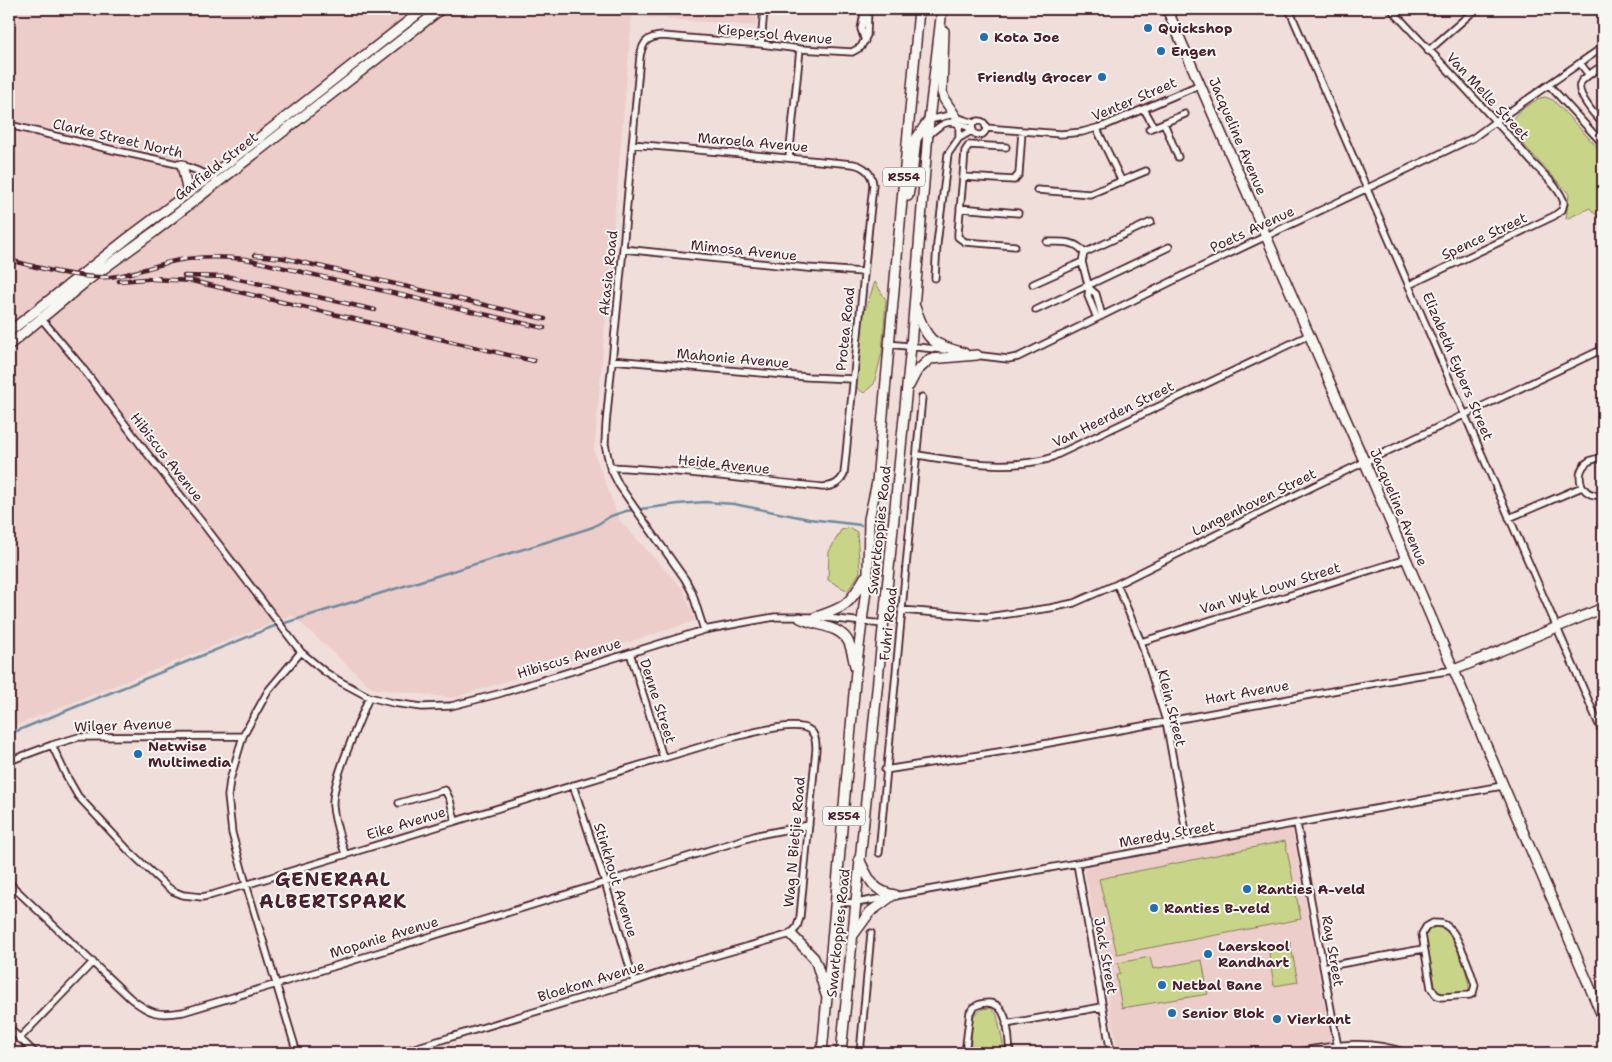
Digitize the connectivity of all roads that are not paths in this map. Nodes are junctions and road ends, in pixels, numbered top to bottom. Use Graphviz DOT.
graph roads {
  1 [pos="424,9"];
  2 [pos="441,9"];
  3 [pos="764,9"];
  4 [pos="867,9"];
  5 [pos="919,9"];
  6 [pos="943,9"];
  7 [pos="1167,9"];
  8 [pos="1289,9"];
  9 [pos="1391,9"];
  10 [pos="1476,9"];
  11 [pos="648,39"];
  12 [pos="383,40"];
  13 [pos="761,44"];
  14 [pos="1603,47"];
  15 [pos="390,48"];
  16 [pos="800,50"];
  17 [pos="1428,51"];
  18 [pos="1580,63"];
  19 [pos="1597,70"];
  20 [pos="1589,76"];
  21 [pos="1201,84"];
  22 [pos="1549,85"];
  23 [pos="1144,109"];
  24 [pos="1186,114"];
  25 [pos="929,120"];
  26 [pos="958,120"];
  27 [pos="1496,121"];
  28 [pos="1164,123"];
  29 [pos="1603,123"];
  30 [pos="9,125"];
  31 [pos="973,127"];
  32 [pos="986,128"];
  33 [pos="1097,129"];
  34 [pos="1022,131"];
  35 [pos="928,137"];
  36 [pos="959,138"];
  37 [pos="632,144"];
  38 [pos="1603,144"];
  39 [pos="1006,146"];
  40 [pos="789,158"];
  41 [pos="1178,158"];
  42 [pos="182,165"];
  43 [pos="1146,171"];
  44 [pos="869,172"];
  45 [pos="963,177"];
  46 [pos="216,178"];
  47 [pos="1122,182"];
  48 [pos="1037,190"];
  49 [pos="1367,190"];
  50 [pos="188,193"];
  51 [pos="1564,203"];
  52 [pos="902,207"];
  53 [pos="960,208"];
  54 [pos="1018,214"];
  55 [pos="1151,222"];
  56 [pos="1266,236"];
  57 [pos="1047,242"];
  58 [pos="1015,246"];
  59 [pos="1169,247"];
  60 [pos="623,249"];
  61 [pos="1084,253"];
  62 [pos="1082,262"];
  63 [pos="863,272"];
  64 [pos="935,278"];
  65 [pos="1033,284"];
  66 [pos="1409,285"];
  67 [pos="1089,286"];
  68 [pos="914,305"];
  69 [pos="1036,310"];
  70 [pos="35,311"];
  71 [pos="1100,317"];
  72 [pos="42,319"];
  73 [pos="9,332"];
  74 [pos="1309,335"];
  75 [pos="888,344"];
  76 [pos="9,345"];
  77 [pos="911,346"];
  78 [pos="1603,349"];
  79 [pos="964,353"];
  80 [pos="977,355"];
  81 [pos="612,360"];
  82 [pos="852,380"];
  83 [pos="907,390"];
  84 [pos="922,397"];
  85 [pos="1465,414"];
  86 [pos="917,455"];
  87 [pos="1603,459"];
  88 [pos="1365,463"];
  89 [pos="610,467"];
  90 [pos="835,485"];
  91 [pos="1582,487"];
  92 [pos="1603,495"];
  93 [pos="1509,518"];
  94 [pos="1406,559"];
  95 [pos="868,574"];
  96 [pos="1117,584"];
  97 [pos="1603,608"];
  98 [pos="901,610"];
  99 [pos="800,618"];
  100 [pos="816,618"];
  101 [pos="862,622"];
  102 [pos="884,624"];
  103 [pos="1557,628"];
  104 [pos="704,630"];
  105 [pos="1141,642"];
  106 [pos="302,652"];
  107 [pos="630,652"];
  108 [pos="1454,670"];
  109 [pos="856,671"];
  110 [pos="369,697"];
  111 [pos="1166,721"];
  112 [pos="1601,722"];
  113 [pos="1603,734"];
  114 [pos="242,736"];
  115 [pos="52,745"];
  116 [pos="816,750"];
  117 [pos="663,757"];
  118 [pos="9,761"];
  119 [pos="885,770"];
  120 [pos="573,785"];
  121 [pos="1502,786"];
  122 [pos="399,803"];
  123 [pos="455,821"];
  124 [pos="1297,824"];
  125 [pos="809,825"];
  126 [pos="1188,843"];
  127 [pos="879,853"];
  128 [pos="346,854"];
  129 [pos="859,859"];
  130 [pos="1077,864"];
  131 [pos="605,882"];
  132 [pos="9,884"];
  133 [pos="246,884"];
  134 [pos="895,896"];
  135 [pos="835,902"];
  136 [pos="856,903"];
  137 [pos="871,933"];
  138 [pos="791,934"];
  139 [pos="852,938"];
  140 [pos="1423,949"];
  141 [pos="93,962"];
  142 [pos="1323,967"];
  143 [pos="634,982"];
  144 [pos="277,984"];
  145 [pos="828,1002"];
  146 [pos="1102,1007"];
  147 [pos="1603,1018"];
  148 [pos="1006,1024"];
  149 [pos="9,1028"];
  150 [pos="19,1039"];
  151 [pos="1338,1045"];
  152 [pos="34,1053"];
  153 [pos="297,1053"];
  154 [pos="398,1053"];
  155 [pos="822,1053"];
  156 [pos="841,1053"];
  157 [pos="860,1053"];
  158 [pos="965,1053"];
  159 [pos="1010,1053"];
  160 [pos="1111,1053"];
  161 [pos="1292,1053"];
  162 [pos="1339,1053"];
  163 [pos="1406,1053"];
  1 -- 12 [label="main road, Garfield Street"];
  2 -- 15 [label="main road, Garfield Street"];
  3 -- 13 [label="street"];
  4 -- 16 [label="street, Kiepersol Avenue"];
  5 -- 52 [label="main road, Swartkoppies Road / R554"];
  6 -- 25 [label="main road, Swartkoppies Road / R554"];
  6 -- 26 [label="main road"];
  7 -- 21 [label="main road, Jacqueline Avenue"];
  8 -- 49 [label="street, Elizabeth Eybers Street"];
  9 -- 17 [label="street, Van Melle Street"];
  10 -- 17 [label="street"];
  11 -- 13 [label="street, Kiepersol Avenue"];
  11 -- 37 [label="street, Akasia Road"];
  12 -- 15 [label="main road"];
  12 -- 46 [label="main road, Garfield Street"];
  13 -- 16 [label="street, Kiepersol Avenue"];
  14 -- 18 [label="street, Poets Avenue"];
  15 -- 46 [label="main road, Garfield Street"];
  16 -- 40 [label="street"];
  17 -- 27 [label="street, Van Melle Street"];
  18 -- 20 [label="street"];
  18 -- 22 [label="street, Poets Avenue"];
  19 -- 20 [label="street"];
  20 -- 29 [label="street"];
  21 -- 23 [label="street, Venter Street"];
  21 -- 56 [label="main road, Jacqueline Avenue"];
  22 -- 27 [label="street, Poets Avenue"];
  22 -- 38 [label="street"];
  23 -- 28 [label="street"];
  23 -- 33 [label="street, Venter Street"];
  24 -- 28 [label="street"];
  25 -- 26 [label="street"];
  25 -- 35 [label="main road, Swartkoppies Road / R554"];
  25 -- 52 [label="main road"];
  26 -- 31 [label="street"];
  26 -- 35 [label="street"];
  26 -- 36 [label="street"];
  27 -- 49 [label="street, Poets Avenue"];
  27 -- 51 [label="street, Van Melle Street"];
  28 -- 41 [label="street"];
  30 -- 42 [label="street, Clarke Street North"];
  31 -- 32 [label="street"];
  31 -- 32 [label="street"];
  31 -- 36 [label="street"];
  32 -- 34 [label="street, Venter Street"];
  33 -- 34 [label="street, Venter Street"];
  33 -- 47 [label="street"];
  34 -- 45 [label="street"];
  35 -- 68 [label="main road, Swartkoppies Road / R554"];
  36 -- 64 [label="street"];
  37 -- 40 [label="street, Maroela Avenue"];
  37 -- 60 [label="street, Akasia Road"];
  39 -- 45 [label="street"];
  40 -- 44 [label="street, Maroela Avenue"];
  42 -- 46 [label="street, Clarke Street North"];
  42 -- 50 [label="main road"];
  43 -- 47 [label="street"];
  44 -- 63 [label="street, Protea Road"];
  45 -- 53 [label="street"];
  46 -- 50 [label="main road, Garfield Street"];
  46 -- 72 [label="main road, Garfield Street"];
  47 -- 48 [label="street"];
  49 -- 56 [label="street, Poets Avenue"];
  49 -- 66 [label="street, Elizabeth Eybers Street"];
  50 -- 70 [label="main road, Garfield Street"];
  51 -- 66 [label="street, Spence Street"];
  52 -- 75 [label="main road, Swartkoppies Road / R554"];
  53 -- 54 [label="street"];
  53 -- 58 [label="street"];
  55 -- 61 [label="street"];
  56 -- 71 [label="street, Poets Avenue"];
  56 -- 74 [label="main road, Jacqueline Avenue"];
  57 -- 61 [label="street"];
  59 -- 67 [label="street"];
  60 -- 63 [label="street, Mimosa Avenue"];
  60 -- 81 [label="street, Akasia Road"];
  61 -- 62 [label="street"];
  62 -- 65 [label="street"];
  62 -- 67 [label="street"];
  63 -- 82 [label="street, Protea Road"];
  66 -- 85 [label="street, Elizabeth Eybers Street"];
  67 -- 69 [label="street"];
  67 -- 71 [label="street"];
  68 -- 77 [label="main road, Swartkoppies Road / R554"];
  68 -- 79 [label="main road"];
  70 -- 72 [label="street, Hibiscus Avenue"];
  70 -- 73 [label="main road, Garfield Street"];
  71 -- 80 [label="street, Poets Avenue"];
  72 -- 76 [label="main road, Garfield Street"];
  72 -- 106 [label="street, Hibiscus Avenue"];
  74 -- 86 [label="street, Van Heerden Street"];
  74 -- 88 [label="main road, Jacqueline Avenue"];
  75 -- 77 [label="street, Poets Avenue"];
  75 -- 95 [label="main road, Swartkoppies Road / R554"];
  77 -- 79 [label="street, Poets Avenue"];
  77 -- 83 [label="main road, Swartkoppies Road / R554"];
  78 -- 85 [label="street, Langenhoven Street"];
  79 -- 80 [label="street, Poets Avenue"];
  80 -- 83 [label="main road"];
  81 -- 82 [label="street, Mahonie Avenue"];
  81 -- 89 [label="street, Akasia Road"];
  82 -- 90 [label="street, Protea Road"];
  83 -- 102 [label="main road, Swartkoppies Road / R554"];
  84 -- 86 [label="street, Fuhri Road"];
  85 -- 88 [label="street, Langenhoven Street"];
  85 -- 93 [label="street, Elizabeth Eybers Street"];
  86 -- 98 [label="street, Fuhri Road"];
  87 -- 91 [label="street"];
  88 -- 94 [label="main road, Jacqueline Avenue"];
  88 -- 96 [label="street, Langenhoven Street"];
  89 -- 90 [label="street, Heide Avenue"];
  89 -- 104 [label="street, Akasia Road"];
  91 -- 92 [label="street"];
  91 -- 93 [label="street"];
  93 -- 103 [label="street, Elizabeth Eybers Street"];
  94 -- 105 [label="street, Van Wyk Louw Street"];
  94 -- 108 [label="main road, Jacqueline Avenue"];
  95 -- 100 [label="main road"];
  95 -- 101 [label="main road, Swartkoppies Road / R554"];
  96 -- 98 [label="street, Langenhoven Street"];
  96 -- 105 [label="street, Klein Street"];
  97 -- 103 [label="main road, Hart Avenue"];
  98 -- 119 [label="street, Fuhri Road"];
  99 -- 100 [label="street, Hibiscus Avenue"];
  99 -- 104 [label="street, Hibiscus Avenue"];
  99 -- 109 [label="main road"];
  100 -- 101 [label="street, Hibiscus Avenue"];
  101 -- 102 [label="street, Hibiscus Avenue"];
  101 -- 109 [label="main road, Swartkoppies Road / R554"];
  102 -- 129 [label="main road, Swartkoppies Road / R554"];
  103 -- 108 [label="main road, Hart Avenue"];
  103 -- 112 [label="street, Elizabeth Eybers Street"];
  104 -- 107 [label="street, Hibiscus Avenue"];
  105 -- 111 [label="street, Klein Street"];
  106 -- 110 [label="street, Hibiscus Avenue"];
  106 -- 114 [label="street"];
  107 -- 110 [label="street, Hibiscus Avenue"];
  107 -- 117 [label="street, Denne Street"];
  108 -- 111 [label="street, Hart Avenue"];
  108 -- 121 [label="main road, Jacqueline Avenue"];
  109 -- 135 [label="main road, Swartkoppies Road / R554"];
  110 -- 128 [label="street"];
  111 -- 119 [label="street, Hart Avenue"];
  111 -- 126 [label="street, Klein Street"];
  112 -- 113 [label="street, Elizabeth Eybers Street"];
  114 -- 115 [label="street, Wilger Avenue"];
  114 -- 133 [label="street"];
  115 -- 118 [label="street, Wilger Avenue"];
  115 -- 133 [label="street, Eike Avenue"];
  116 -- 117 [label="street, Eike Avenue"];
  116 -- 125 [label="street, Wag N Bietjie Road"];
  117 -- 120 [label="street, Eike Avenue"];
  119 -- 127 [label="street, Fuhri Road"];
  120 -- 123 [label="street, Eike Avenue"];
  120 -- 131 [label="street, Stinkhout Avenue"];
  121 -- 124 [label="street, Meredy Street"];
  121 -- 147 [label="main road, Jacqueline Avenue"];
  122 -- 123 [label="street"];
  123 -- 128 [label="street, Eike Avenue"];
  124 -- 126 [label="street, Meredy Street"];
  124 -- 142 [label="street, Ray Street"];
  125 -- 131 [label="street, Mopanie Avenue"];
  125 -- 138 [label="street, Wag N Bietjie Road"];
  126 -- 130 [label="street, Meredy Street"];
  128 -- 133 [label="street, Eike Avenue"];
  129 -- 134 [label="main road"];
  129 -- 136 [label="main road, Swartkoppies Road / R554"];
  130 -- 134 [label="street, Meredy Street"];
  130 -- 146 [label="street, Jack Street"];
  131 -- 143 [label="street, Stinkhout Avenue"];
  131 -- 144 [label="street, Mopanie Avenue"];
  132 -- 141 [label="street, Mopanie Avenue"];
  133 -- 144 [label="street"];
  134 -- 136 [label="street, Meredy Street"];
  134 -- 139 [label="main road"];
  135 -- 136 [label="street, Meredy Street"];
  135 -- 145 [label="main road, Swartkoppies Road / R554"];
  136 -- 139 [label="main road, Swartkoppies Road / R554"];
  137 -- 157 [label="street"];
  138 -- 143 [label="street, Bloekom Avenue"];
  138 -- 145 [label="main road"];
  139 -- 156 [label="main road, Swartkoppies Road / R554"];
  140 -- 140 [label="street"];
  140 -- 142 [label="street"];
  141 -- 144 [label="street, Mopanie Avenue"];
  141 -- 150 [label="street"];
  142 -- 151 [label="street, Ray Street"];
  143 -- 154 [label="street, Bloekom Avenue"];
  144 -- 153 [label="street"];
  145 -- 155 [label="main road, Swartkoppies Road / R554"];
  146 -- 148 [label="street"];
  146 -- 160 [label="street, Jack Street"];
  148 -- 158 [label="street"];
  148 -- 159 [label="street"];
  149 -- 150 [label="street"];
  150 -- 152 [label="street"];
  151 -- 161 [label="street"];
  151 -- 162 [label="street, Ray Street"];
  151 -- 163 [label="street"];
}
